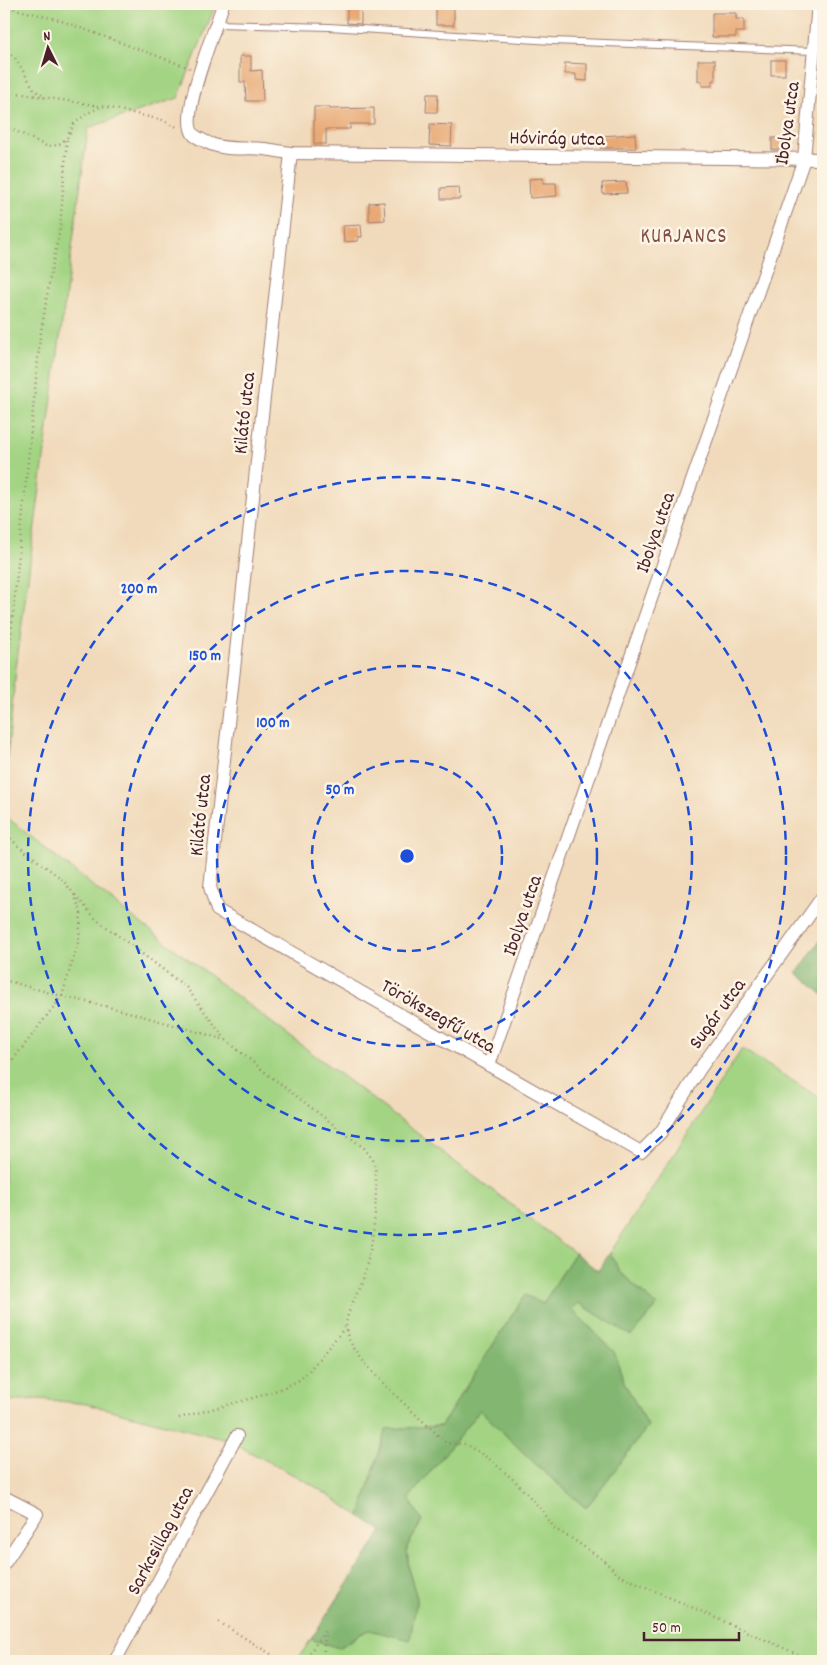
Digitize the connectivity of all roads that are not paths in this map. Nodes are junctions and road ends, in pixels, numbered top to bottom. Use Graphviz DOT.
graph roads {
  1 [pos="223,4"];
  2 [pos="818,4"];
  3 [pos="217,24"];
  4 [pos="814,51"];
  5 [pos="291,154"];
  6 [pos="804,158"];
  7 [pos="823,159"];
  8 [pos="823,896"];
  9 [pos="217,910"];
  10 [pos="489,1065"];
  11 [pos="641,1152"];
  12 [pos="237,1436"];
  13 [pos="4,1497"];
  14 [pos="4,1564"];
  15 [pos="115,1661"];
  1 -- 3 [label="street"];
  2 -- 4 [label="street, Ibolya utca"];
  3 -- 4 [label="lane"];
  3 -- 5 [label="street"];
  4 -- 6 [label="street, Ibolya utca"];
  5 -- 6 [label="street, Hóvirág utca"];
  5 -- 9 [label="street, Kilátó utca"];
  6 -- 7 [label="street, Hóvirág utca"];
  6 -- 10 [label="street, Ibolya utca"];
  8 -- 11 [label="street, Sugár utca"];
  9 -- 10 [label="street, Törökszegfű utca"];
  10 -- 11 [label="street, Törökszegfű utca"];
  12 -- 15 [label="street, Sarkcsillag utca"];
  13 -- 14 [label="street"];
}
